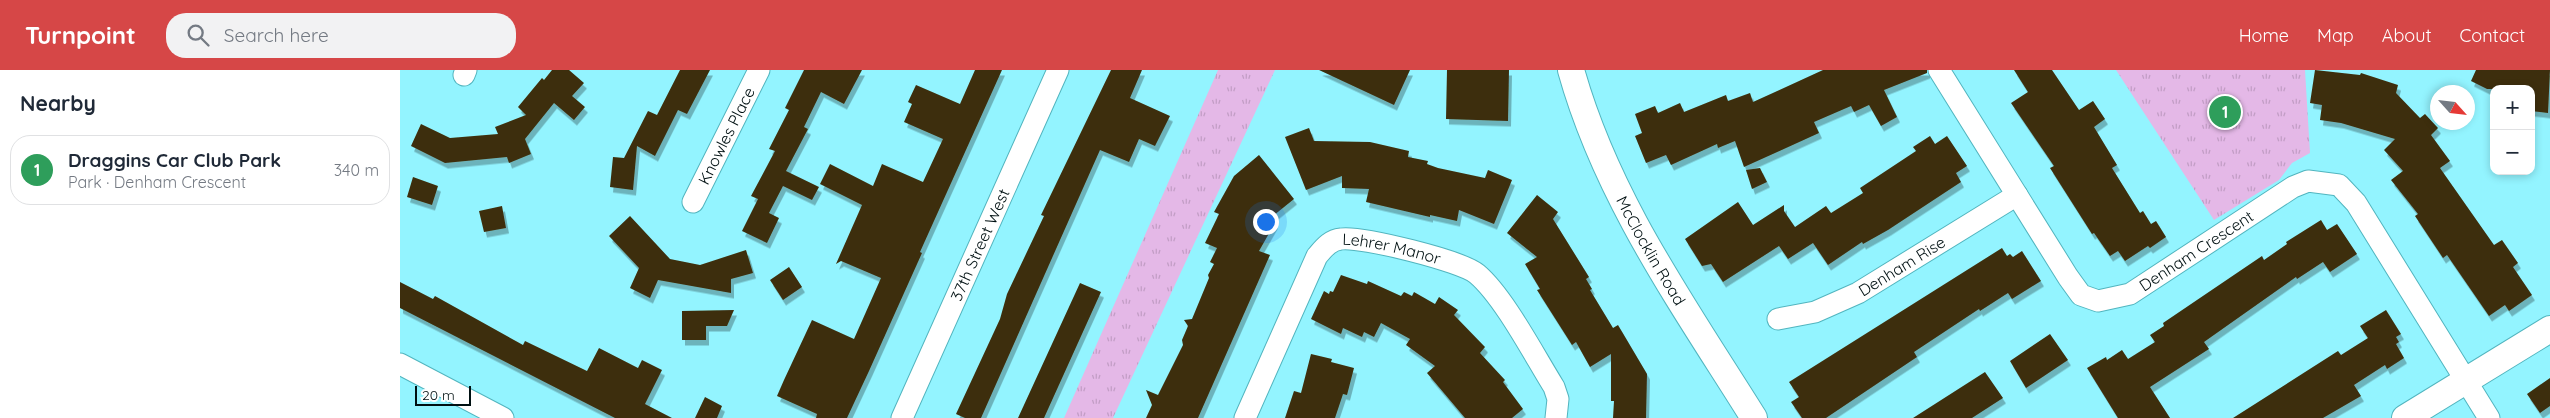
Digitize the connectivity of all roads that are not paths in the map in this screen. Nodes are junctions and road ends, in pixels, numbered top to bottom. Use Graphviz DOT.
graph roads {
  1 [pos="759,70"];
  2 [pos="1058,70"];
  3 [pos="1571,70"];
  4 [pos="1939,70"];
  5 [pos="2017,195"];
  6 [pos="693,202"];
  7 [pos="1778,319"];
  8 [pos="2550,329"];
  9 [pos="400,364"];
  10 [pos="2465,380"];
  11 [pos="503,418"];
  12 [pos="902,418"];
  13 [pos="1245,418"];
  14 [pos="1556,418"];
  15 [pos="1754,418"];
  16 [pos="2405,418"];
  17 [pos="2489,418"];
  1 -- 6 [label="street, Knowles Place"];
  2 -- 12 [label="street, 37th Street West"];
  3 -- 15 [label="street, McClocklin Road"];
  4 -- 5 [label="street, Denham Crescent"];
  5 -- 7 [label="street, Denham Rise"];
  5 -- 10 [label="street, Denham Crescent"];
  8 -- 10 [label="street"];
  9 -- 11 [label="street"];
  10 -- 16 [label="street"];
  10 -- 17 [label="street, Denham Crescent"];
  13 -- 14 [label="street, Lehrer Manor"];
}
